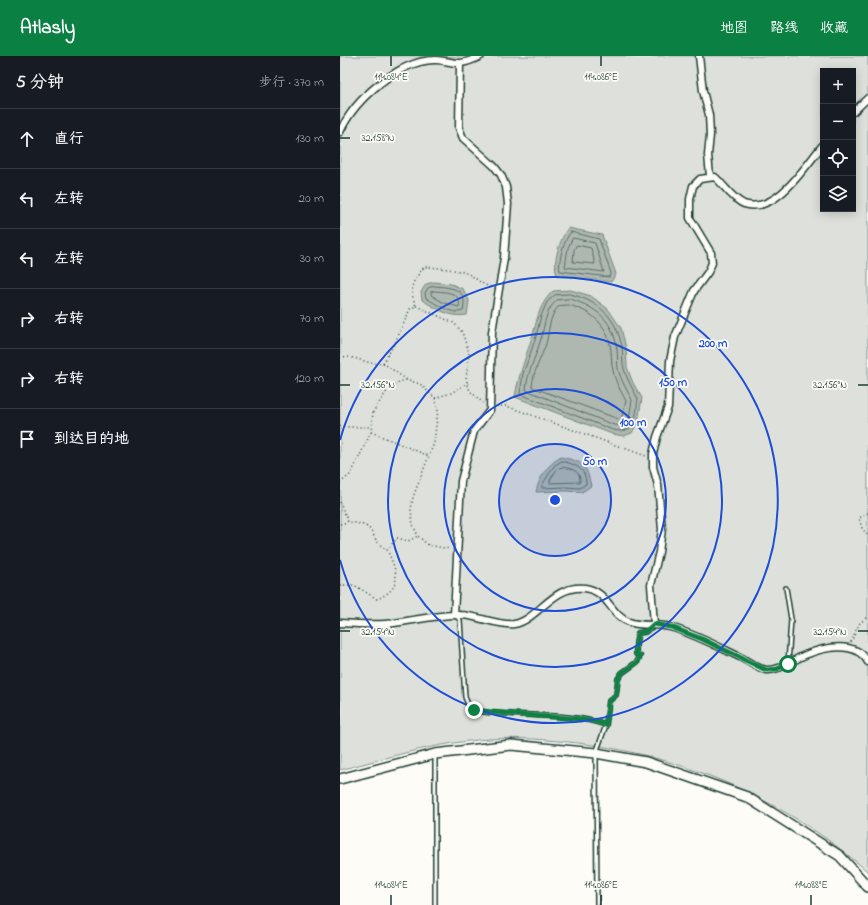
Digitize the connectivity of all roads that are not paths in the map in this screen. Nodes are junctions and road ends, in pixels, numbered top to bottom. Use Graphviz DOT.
graph roads {
  1 [pos="482,56"];
  2 [pos="699,56"];
  3 [pos="432,58"];
  4 [pos="460,63"];
  5 [pos="868,98"];
  6 [pos="856,109"];
  7 [pos="340,132"];
  8 [pos="820,149"];
  9 [pos="710,176"];
  10 [pos="786,588"];
  11 [pos="454,615"];
  12 [pos="340,623"];
  13 [pos="654,624"];
  14 [pos="868,662"];
  15 [pos="788,664"];
  16 [pos="606,725"];
  17 [pos="596,753"];
  18 [pos="435,754"];
  19 [pos="340,779"];
  20 [pos="868,887"];
  21 [pos="435,905"];
  22 [pos="597,905"];
  1 -- 4 [label="street"];
  2 -- 9 [label="street"];
  3 -- 4 [label="street"];
  3 -- 7 [label="street"];
  4 -- 11 [label="street"];
  5 -- 6 [label="street"];
  8 -- 9 [label="street"];
  9 -- 13 [label="street"];
  10 -- 15 [label="lane"];
  11 -- 12 [label="street"];
  11 -- 13 [label="street"];
  11 -- 16 [label="lane"];
  13 -- 15 [label="street"];
  13 -- 16 [label="lane"];
  14 -- 15 [label="street"];
  16 -- 17 [label="lane"];
  17 -- 18 [label="street"];
  17 -- 20 [label="street"];
  17 -- 22 [label="lane"];
  18 -- 19 [label="street"];
  18 -- 21 [label="lane"];
}
